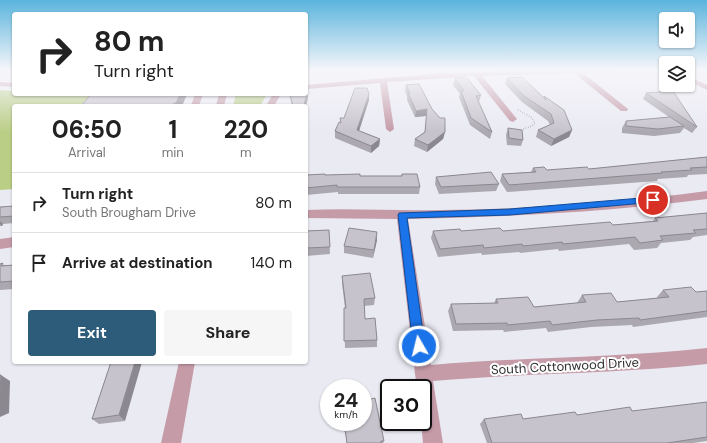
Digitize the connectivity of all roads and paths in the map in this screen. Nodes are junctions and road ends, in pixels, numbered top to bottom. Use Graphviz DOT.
graph roads {
  1 [pos="384,91"];
  2 [pos="490,91"];
  3 [pos="601,91"];
  4 [pos="624,109"];
  5 [pos="513,119"];
  6 [pos="390,129"];
  7 [pos="707,195"];
  8 [pos="308,214"];
  9 [pos="402,215"];
  10 [pos="12,242"];
  11 [pos="0,244"];
  12 [pos="707,356"];
  13 [pos="187,364"];
  14 [pos="423,374"];
  15 [pos="171,443"];
  16 [pos="433,443"];
  1 -- 6 [label="street"];
  2 -- 5 [label="street"];
  3 -- 4 [label="street"];
  7 -- 9 [label="street"];
  8 -- 9 [label="street"];
  9 -- 14 [label="street"];
  10 -- 11 [label="street"];
  12 -- 14 [label="street, South Cottonwood Drive"];
  13 -- 15 [label="street"];
  14 -- 16 [label="street"];
}
